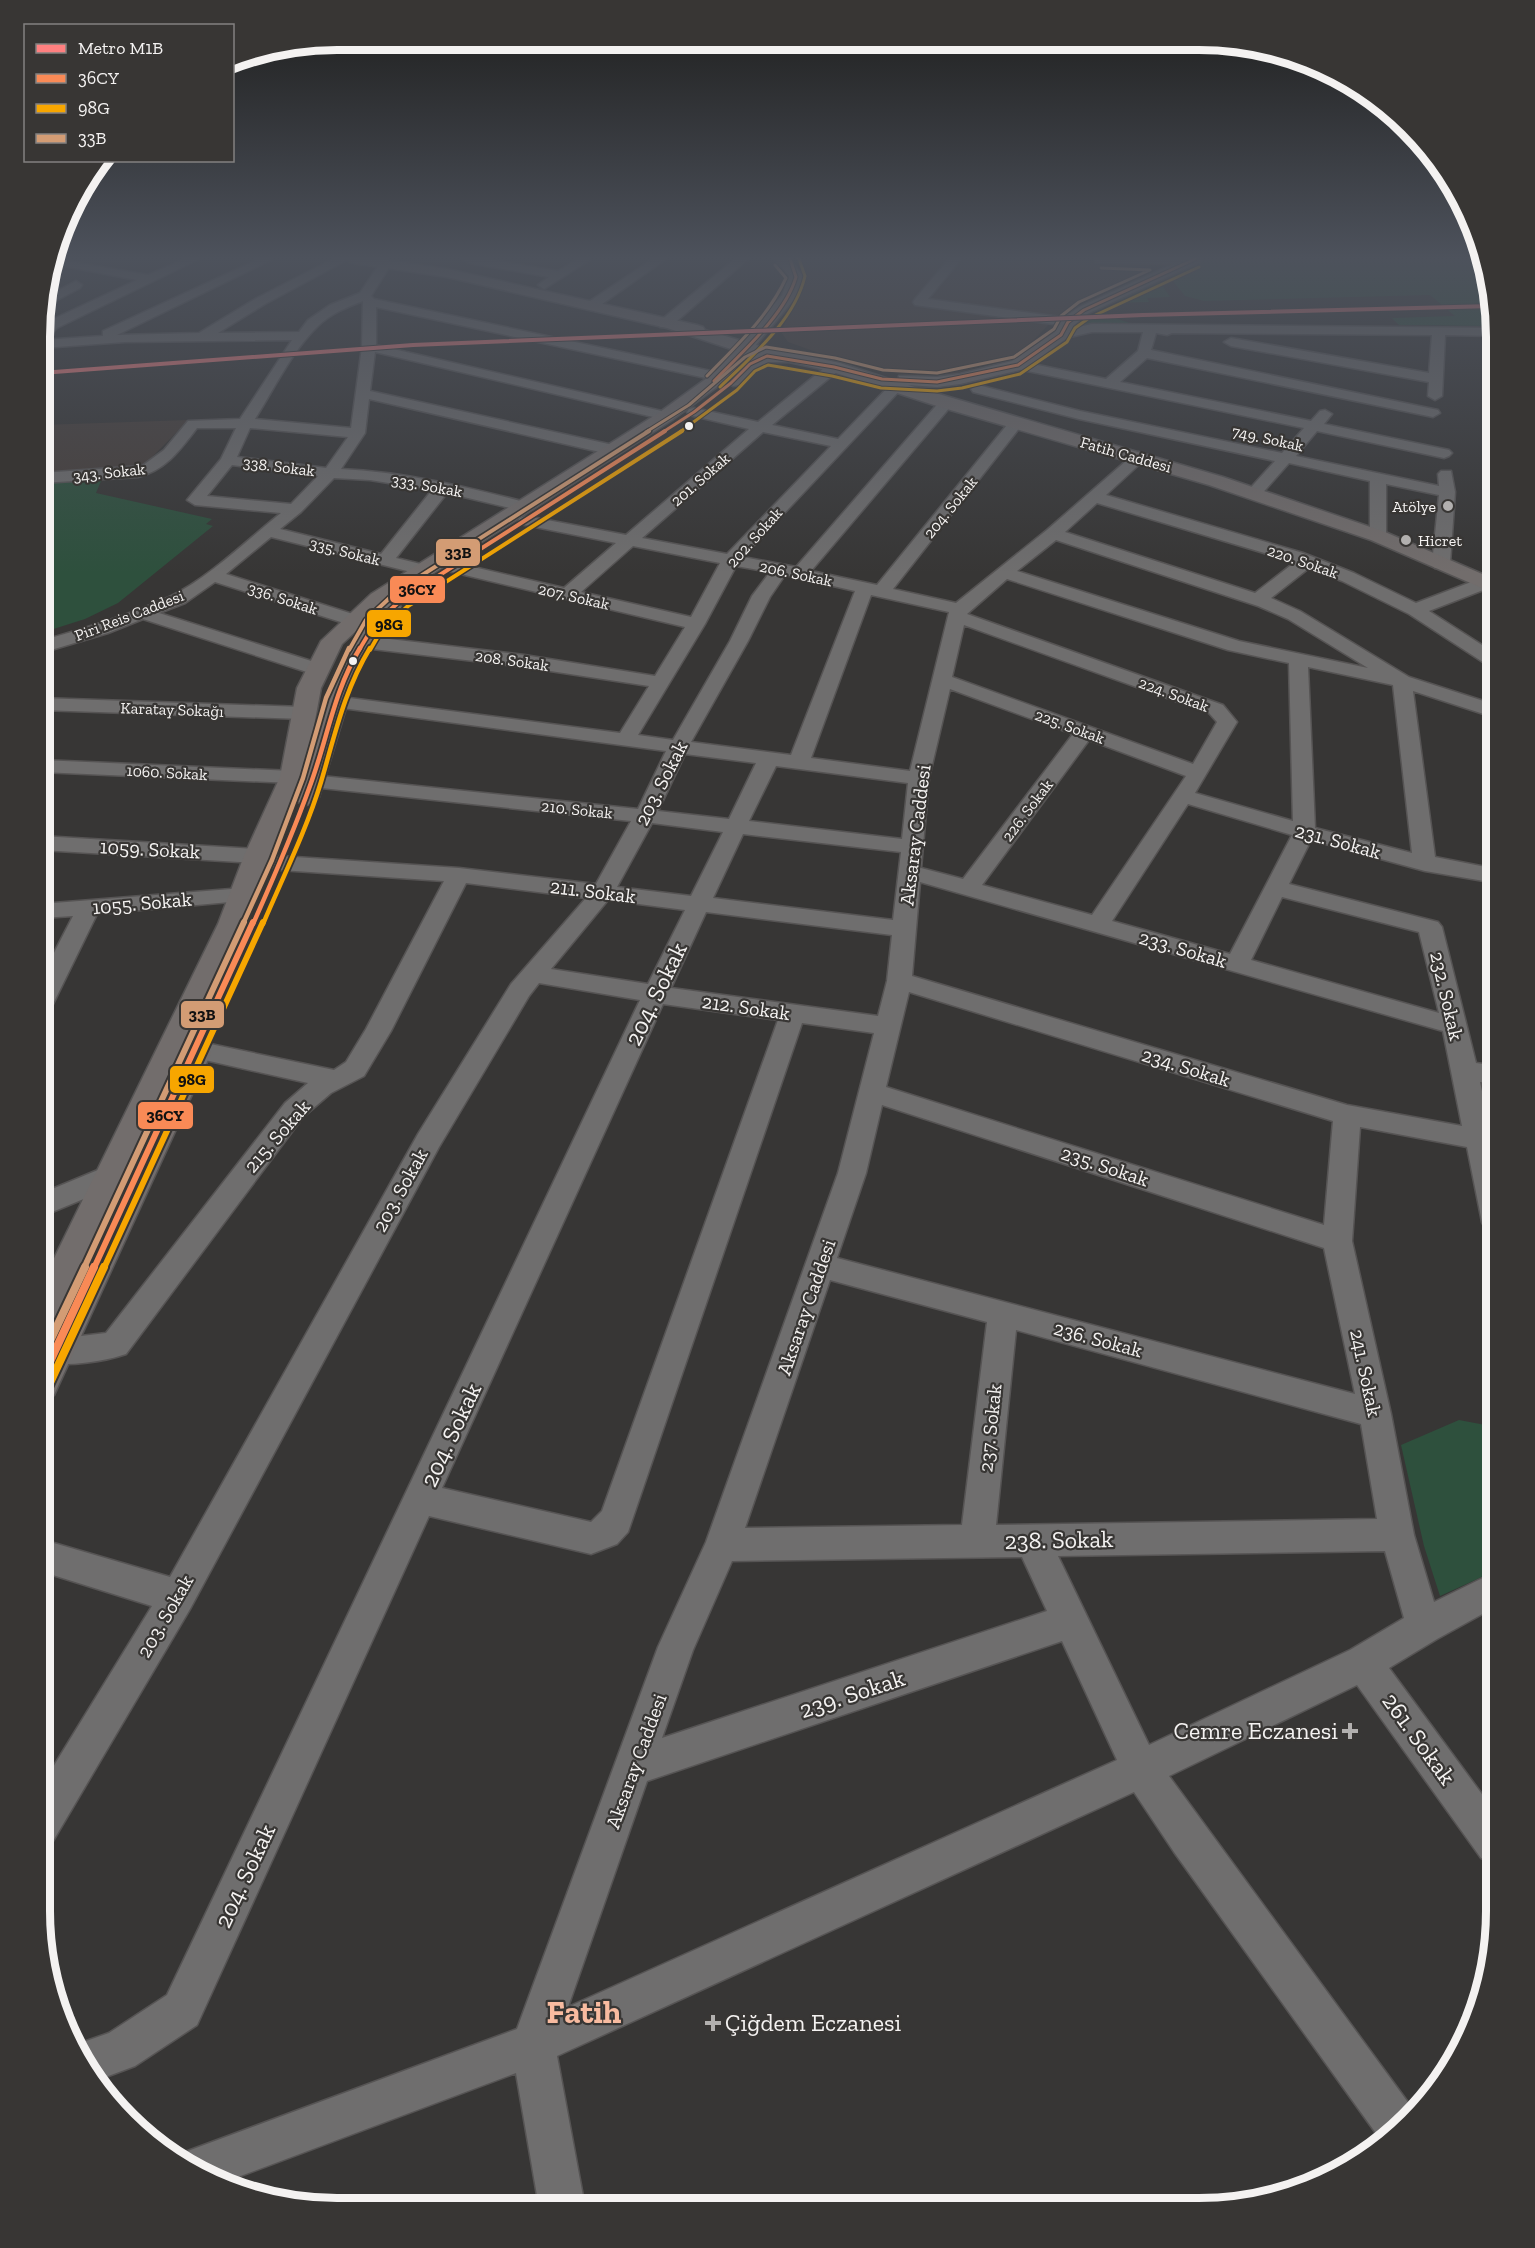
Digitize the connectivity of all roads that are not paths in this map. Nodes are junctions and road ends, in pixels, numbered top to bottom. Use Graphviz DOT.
graph roads {
  1 [pos="282,364"];
  2 [pos="367,364"];
  3 [pos="438,364"];
  4 [pos="661,364"];
  5 [pos="717,364"];
  6 [pos="732,364"];
  7 [pos="750,364"];
  8 [pos="818,364"];
  9 [pos="827,364"];
  10 [pos="1132,364"];
  11 [pos="1230,364"];
  12 [pos="1291,364"];
  13 [pos="1438,364"];
  14 [pos="1018,365"];
  15 [pos="834,367"];
  16 [pos="862,375"];
  17 [pos="720,377"];
  18 [pos="1350,379"];
  19 [pos="1437,379"];
  20 [pos="1109,384"];
  21 [pos="896,387"];
  22 [pos="978,389"];
  23 [pos="364,394"];
  24 [pos="946,403"];
  25 [pos="694,412"];
  26 [pos="986,413"];
  27 [pos="1433,413"];
  28 [pos="666,416"];
  29 [pos="245,423"];
  30 [pos="1016,423"];
  31 [pos="1316,425"];
  32 [pos="761,426"];
  33 [pos="358,433"];
  34 [pos="840,444"];
  35 [pos="613,450"];
  36 [pos="1444,453"];
  37 [pos="1139,457"];
  38 [pos="1283,459"];
  39 [pos="228,460"];
  40 [pos="330,473"];
  41 [pos="50,477"];
  42 [pos="1378,478"];
  43 [pos="443,487"];
  44 [pos="1447,492"];
  45 [pos="1253,494"];
  46 [pos="1095,497"];
  47 [pos="295,509"];
  48 [pos="530,513"];
  49 [pos="267,531"];
  50 [pos="1053,534"];
  51 [pos="1378,536"];
  52 [pos="630,540"];
  53 [pos="730,560"];
  54 [pos="385,561"];
  55 [pos="1307,561"];
  56 [pos="1442,564"];
  57 [pos="452,567"];
  58 [pos="423,570"];
  59 [pos="791,571"];
  60 [pos="1003,572"];
  61 [pos="213,576"];
  62 [pos="1486,583"];
  63 [pos="1486,587"];
  64 [pos="873,589"];
  65 [pos="568,594"];
  66 [pos="1258,600"];
  67 [pos="1415,610"];
  68 [pos="141,613"];
  69 [pos="959,613"];
  70 [pos="696,624"];
  71 [pos="359,631"];
  72 [pos="50,644"];
  73 [pos="1486,656"];
  74 [pos="1298,660"];
  75 [pos="317,669"];
  76 [pos="943,680"];
  77 [pos="1402,681"];
  78 [pos="659,682"];
  79 [pos="334,702"];
  80 [pos="50,704"];
  81 [pos="1486,709"];
  82 [pos="303,713"];
  83 [pos="1085,732"];
  84 [pos="625,741"];
  85 [pos="678,748"];
  86 [pos="784,760"];
  87 [pos="50,766"];
  88 [pos="1198,773"];
  89 [pos="919,778"];
  90 [pos="303,779"];
  91 [pos="1183,796"];
  92 [pos="645,816"];
  93 [pos="736,826"];
  94 [pos="1304,832"];
  95 [pos="50,844"];
  96 [pos="269,859"];
  97 [pos="912,860"];
  98 [pos="1425,864"];
  99 [pos="1486,874"];
  100 [pos="459,875"];
  101 [pos="968,888"];
  102 [pos="1274,888"];
  103 [pos="603,892"];
  104 [pos="244,895"];
  105 [pos="700,905"];
  106 [pos="89,907"];
  107 [pos="50,910"];
  108 [pos="1098,924"];
  109 [pos="904,929"];
  110 [pos="1236,965"];
  111 [pos="533,974"];
  112 [pos="899,981"];
  113 [pos="50,986"];
  114 [pos="655,994"];
  115 [pos="793,1013"];
  116 [pos="888,1026"];
  117 [pos="1455,1026"];
  118 [pos="196,1050"];
  119 [pos="1463,1071"];
  120 [pos="1486,1074"];
  121 [pos="337,1080"];
  122 [pos="872,1092"];
  123 [pos="1347,1115"];
  124 [pos="1477,1139"];
  125 [pos="110,1176"];
  126 [pos="1486,1178"];
  127 [pos="50,1202"];
  128 [pos="1337,1241"];
  129 [pos="820,1265"];
  130 [pos="50,1304"];
  131 [pos="1003,1314"];
  132 [pos="56,1352"];
  133 [pos="50,1364"];
  134 [pos="1375,1414"];
  135 [pos="421,1499"];
  136 [pos="1396,1535"];
  137 [pos="1032,1540"];
  138 [pos="977,1541"];
  139 [pos="722,1545"];
  140 [pos="50,1559"];
  141 [pos="1486,1594"];
  142 [pos="178,1597"];
  143 [pos="1069,1621"];
  144 [pos="1424,1626"];
  145 [pos="1363,1663"];
  146 [pos="635,1766"];
  147 [pos="1140,1769"];
  148 [pos="50,1809"];
  149 [pos="1486,1832"];
  150 [pos="533,2044"];
  151 [pos="91,2060"];
  152 [pos="1394,2121"];
  153 [pos="205,2166"];
  154 [pos="560,2198"];
  1 -- 29 [label="street"];
  2 -- 23 [label="street"];
  3 -- 28 [label="street"];
  4 -- 17 [label="street"];
  5 -- 17 [label="main road"];
  6 -- 17 [label="main road"];
  7 -- 25 [label="main road"];
  8 -- 15 [label="main road, Fatih Caddesi"];
  9 -- 15 [label="main road"];
  10 -- 20 [label="street"];
  11 -- 18 [label="street"];
  12 -- 18 [label="street"];
  13 -- 19 [label="street"];
  14 -- 16 [label="main road"];
  14 -- 20 [label="street"];
  14 -- 22 [label="main road"];
  15 -- 16 [label="main road, Fatih Caddesi"];
  15 -- 32 [label="street, 201. Sokak"];
  16 -- 21 [label="main road, Fatih Caddesi"];
  17 -- 28 [label="main road"];
  18 -- 19 [label="street"];
  18 -- 27 [label="street"];
  18 -- 31 [label="street"];
  19 -- 27 [label="street"];
  20 -- 31 [label="street"];
  21 -- 24 [label="main road, Fatih Caddesi"];
  21 -- 34 [label="street, 202. Sokak"];
  22 -- 26 [label="main road"];
  22 -- 38 [label="street, 749. Sokak"];
  23 -- 33 [label="street"];
  23 -- 35 [label="street"];
  24 -- 26 [label="main road, Fatih Caddesi"];
  24 -- 59 [label="street, 203. Sokak"];
  25 -- 32 [label="street"];
  25 -- 48 [label="main road"];
  26 -- 30 [label="main road, Fatih Caddesi"];
  27 -- 36 [label="street"];
  28 -- 35 [label="main road"];
  29 -- 33 [label="street"];
  29 -- 39 [label="street"];
  29 -- 41 [label="street, 343. Sokak"];
  30 -- 37 [label="main road, Fatih Caddesi"];
  30 -- 64 [label="street, 204. Sokak"];
  31 -- 36 [label="street"];
  31 -- 38 [label="street"];
  32 -- 34 [label="street"];
  32 -- 52 [label="street, 201. Sokak"];
  33 -- 40 [label="street, Piri Reis Caddesi"];
  34 -- 53 [label="street, 202. Sokak"];
  35 -- 48 [label="main road"];
  36 -- 44 [label="street"];
  37 -- 45 [label="main road, Fatih Caddesi"];
  37 -- 46 [label="street"];
  38 -- 42 [label="street, 749. Sokak"];
  38 -- 45 [label="street"];
  39 -- 40 [label="street, 338. Sokak"];
  39 -- 47 [label="street"];
  40 -- 43 [label="street, 333. Sokak"];
  40 -- 47 [label="street, Piri Reis Caddesi"];
  42 -- 44 [label="street, 749. Sokak"];
  42 -- 51 [label="street"];
  43 -- 48 [label="street, 333. Sokak"];
  43 -- 54 [label="street"];
  44 -- 56 [label="street"];
  45 -- 51 [label="main road, Fatih Caddesi"];
  46 -- 50 [label="street"];
  46 -- 55 [label="street, 220. Sokak"];
  47 -- 49 [label="street, Piri Reis Caddesi"];
  48 -- 52 [label="street, 206. Sokak"];
  48 -- 57 [label="main road"];
  48 -- 58 [label="main road"];
  49 -- 54 [label="street, 335. Sokak"];
  49 -- 61 [label="street, Piri Reis Caddesi"];
  50 -- 60 [label="street"];
  50 -- 66 [label="street"];
  51 -- 56 [label="main road, Fatih Caddesi"];
  52 -- 53 [label="street, 206. Sokak"];
  52 -- 65 [label="street, 201. Sokak"];
  53 -- 59 [label="street, 206. Sokak"];
  53 -- 70 [label="street, 202. Sokak"];
  54 -- 58 [label="street, 335. Sokak"];
  55 -- 66 [label="street"];
  55 -- 67 [label="street, 220. Sokak"];
  56 -- 62 [label="main road, Fatih Caddesi"];
  57 -- 65 [label="street, 207. Sokak"];
  57 -- 71 [label="main road"];
  58 -- 71 [label="main road"];
  59 -- 64 [label="street, 206. Sokak"];
  59 -- 85 [label="street, 203. Sokak"];
  60 -- 69 [label="street"];
  60 -- 74 [label="street"];
  61 -- 68 [label="street, Piri Reis Caddesi"];
  61 -- 71 [label="street, 336. Sokak"];
  63 -- 67 [label="street"];
  64 -- 69 [label="street, 206. Sokak"];
  64 -- 86 [label="street, 204. Sokak"];
  65 -- 70 [label="street, 207. Sokak"];
  66 -- 77 [label="street"];
  67 -- 73 [label="street, 220. Sokak"];
  68 -- 72 [label="street, Piri Reis Caddesi"];
  68 -- 75 [label="street"];
  69 -- 76 [label="street, Aksaray Caddesi"];
  69 -- 88 [label="street, 224. Sokak"];
  70 -- 78 [label="street, 202. Sokak"];
  71 -- 75 [label="main road"];
  71 -- 78 [label="street, 208. Sokak"];
  71 -- 79 [label="main road"];
  74 -- 77 [label="street"];
  74 -- 94 [label="street"];
  75 -- 82 [label="main road"];
  76 -- 83 [label="street, 225. Sokak"];
  76 -- 89 [label="street, Aksaray Caddesi"];
  77 -- 81 [label="street"];
  77 -- 98 [label="street"];
  78 -- 84 [label="street, 202. Sokak"];
  79 -- 84 [label="street"];
  79 -- 90 [label="main road"];
  80 -- 82 [label="street, Karatay Sokağı"];
  82 -- 90 [label="main road"];
  83 -- 88 [label="street, 225. Sokak"];
  83 -- 101 [label="street, 226. Sokak"];
  84 -- 85 [label="street"];
  85 -- 86 [label="street"];
  85 -- 92 [label="street, 203. Sokak"];
  86 -- 89 [label="street"];
  86 -- 93 [label="street, 204. Sokak"];
  87 -- 90 [label="street, 1060. Sokak"];
  88 -- 91 [label="street, 224. Sokak"];
  89 -- 97 [label="street, Aksaray Caddesi"];
  90 -- 92 [label="street, 210. Sokak"];
  90 -- 96 [label="main road"];
  91 -- 94 [label="street, 231. Sokak"];
  91 -- 108 [label="street, 224. Sokak"];
  92 -- 93 [label="street, 210. Sokak"];
  92 -- 103 [label="street, 203. Sokak"];
  93 -- 97 [label="street, 210. Sokak"];
  93 -- 105 [label="street, 204. Sokak"];
  94 -- 98 [label="street, 231. Sokak"];
  94 -- 102 [label="street"];
  95 -- 96 [label="street, 1059. Sokak"];
  96 -- 100 [label="street, 211. Sokak"];
  96 -- 104 [label="main road"];
  96 -- 118 [label="main road"];
  97 -- 101 [label="street, 233. Sokak"];
  97 -- 109 [label="street, Aksaray Caddesi"];
  98 -- 99 [label="street, 231. Sokak"];
  100 -- 103 [label="street, 211. Sokak"];
  100 -- 121 [label="street, 215. Sokak"];
  101 -- 108 [label="street, 233. Sokak"];
  102 -- 110 [label="street"];
  102 -- 117 [label="street, 232. Sokak"];
  103 -- 105 [label="street, 211. Sokak"];
  103 -- 111 [label="street, 203. Sokak"];
  104 -- 106 [label="street, 1055. Sokak"];
  104 -- 125 [label="main road"];
  105 -- 109 [label="street, 211. Sokak"];
  105 -- 114 [label="street, 204. Sokak"];
  106 -- 107 [label="street, 1055. Sokak"];
  106 -- 113 [label="street"];
  108 -- 110 [label="street, 233. Sokak"];
  109 -- 112 [label="street, Aksaray Caddesi"];
  110 -- 117 [label="street, 233. Sokak"];
  111 -- 114 [label="street, 212. Sokak"];
  111 -- 142 [label="street, 203. Sokak"];
  112 -- 116 [label="street, Aksaray Caddesi"];
  112 -- 123 [label="street, 234. Sokak"];
  114 -- 115 [label="street, 212. Sokak"];
  114 -- 135 [label="street, 204. Sokak"];
  115 -- 116 [label="street, 212. Sokak"];
  115 -- 135 [label="street"];
  116 -- 122 [label="street, Aksaray Caddesi"];
  117 -- 119 [label="street, 232. Sokak"];
  118 -- 121 [label="street"];
  118 -- 132 [label="main road"];
  119 -- 120 [label="street"];
  119 -- 124 [label="street, 232. Sokak"];
  121 -- 132 [label="street, 215. Sokak"];
  122 -- 128 [label="street, 235. Sokak"];
  122 -- 129 [label="street, Aksaray Caddesi"];
  123 -- 124 [label="street, 234. Sokak"];
  123 -- 128 [label="street, 241. Sokak"];
  124 -- 126 [label="street, 232. Sokak"];
  125 -- 127 [label="street"];
  125 -- 130 [label="main road"];
  128 -- 134 [label="street, 241. Sokak"];
  129 -- 131 [label="street, 236. Sokak"];
  129 -- 139 [label="street, Aksaray Caddesi"];
  131 -- 134 [label="street, 236. Sokak"];
  131 -- 138 [label="street, 237. Sokak"];
  132 -- 133 [label="main road"];
  134 -- 136 [label="street, 241. Sokak"];
  135 -- 151 [label="street, 204. Sokak"];
  136 -- 137 [label="street, 238. Sokak"];
  136 -- 144 [label="street, 241. Sokak"];
  137 -- 138 [label="street, 238. Sokak"];
  137 -- 143 [label="street"];
  138 -- 139 [label="street, 238. Sokak"];
  139 -- 146 [label="street, Aksaray Caddesi"];
  140 -- 142 [label="street"];
  141 -- 144 [label="street"];
  142 -- 148 [label="street, 203. Sokak"];
  143 -- 146 [label="street, 239. Sokak"];
  143 -- 147 [label="street"];
  144 -- 145 [label="street"];
  145 -- 147 [label="street"];
  145 -- 149 [label="street, 261. Sokak"];
  146 -- 150 [label="street, Aksaray Caddesi"];
  147 -- 150 [label="street"];
  147 -- 152 [label="street"];
  150 -- 153 [label="street"];
  150 -- 154 [label="street"];
}
